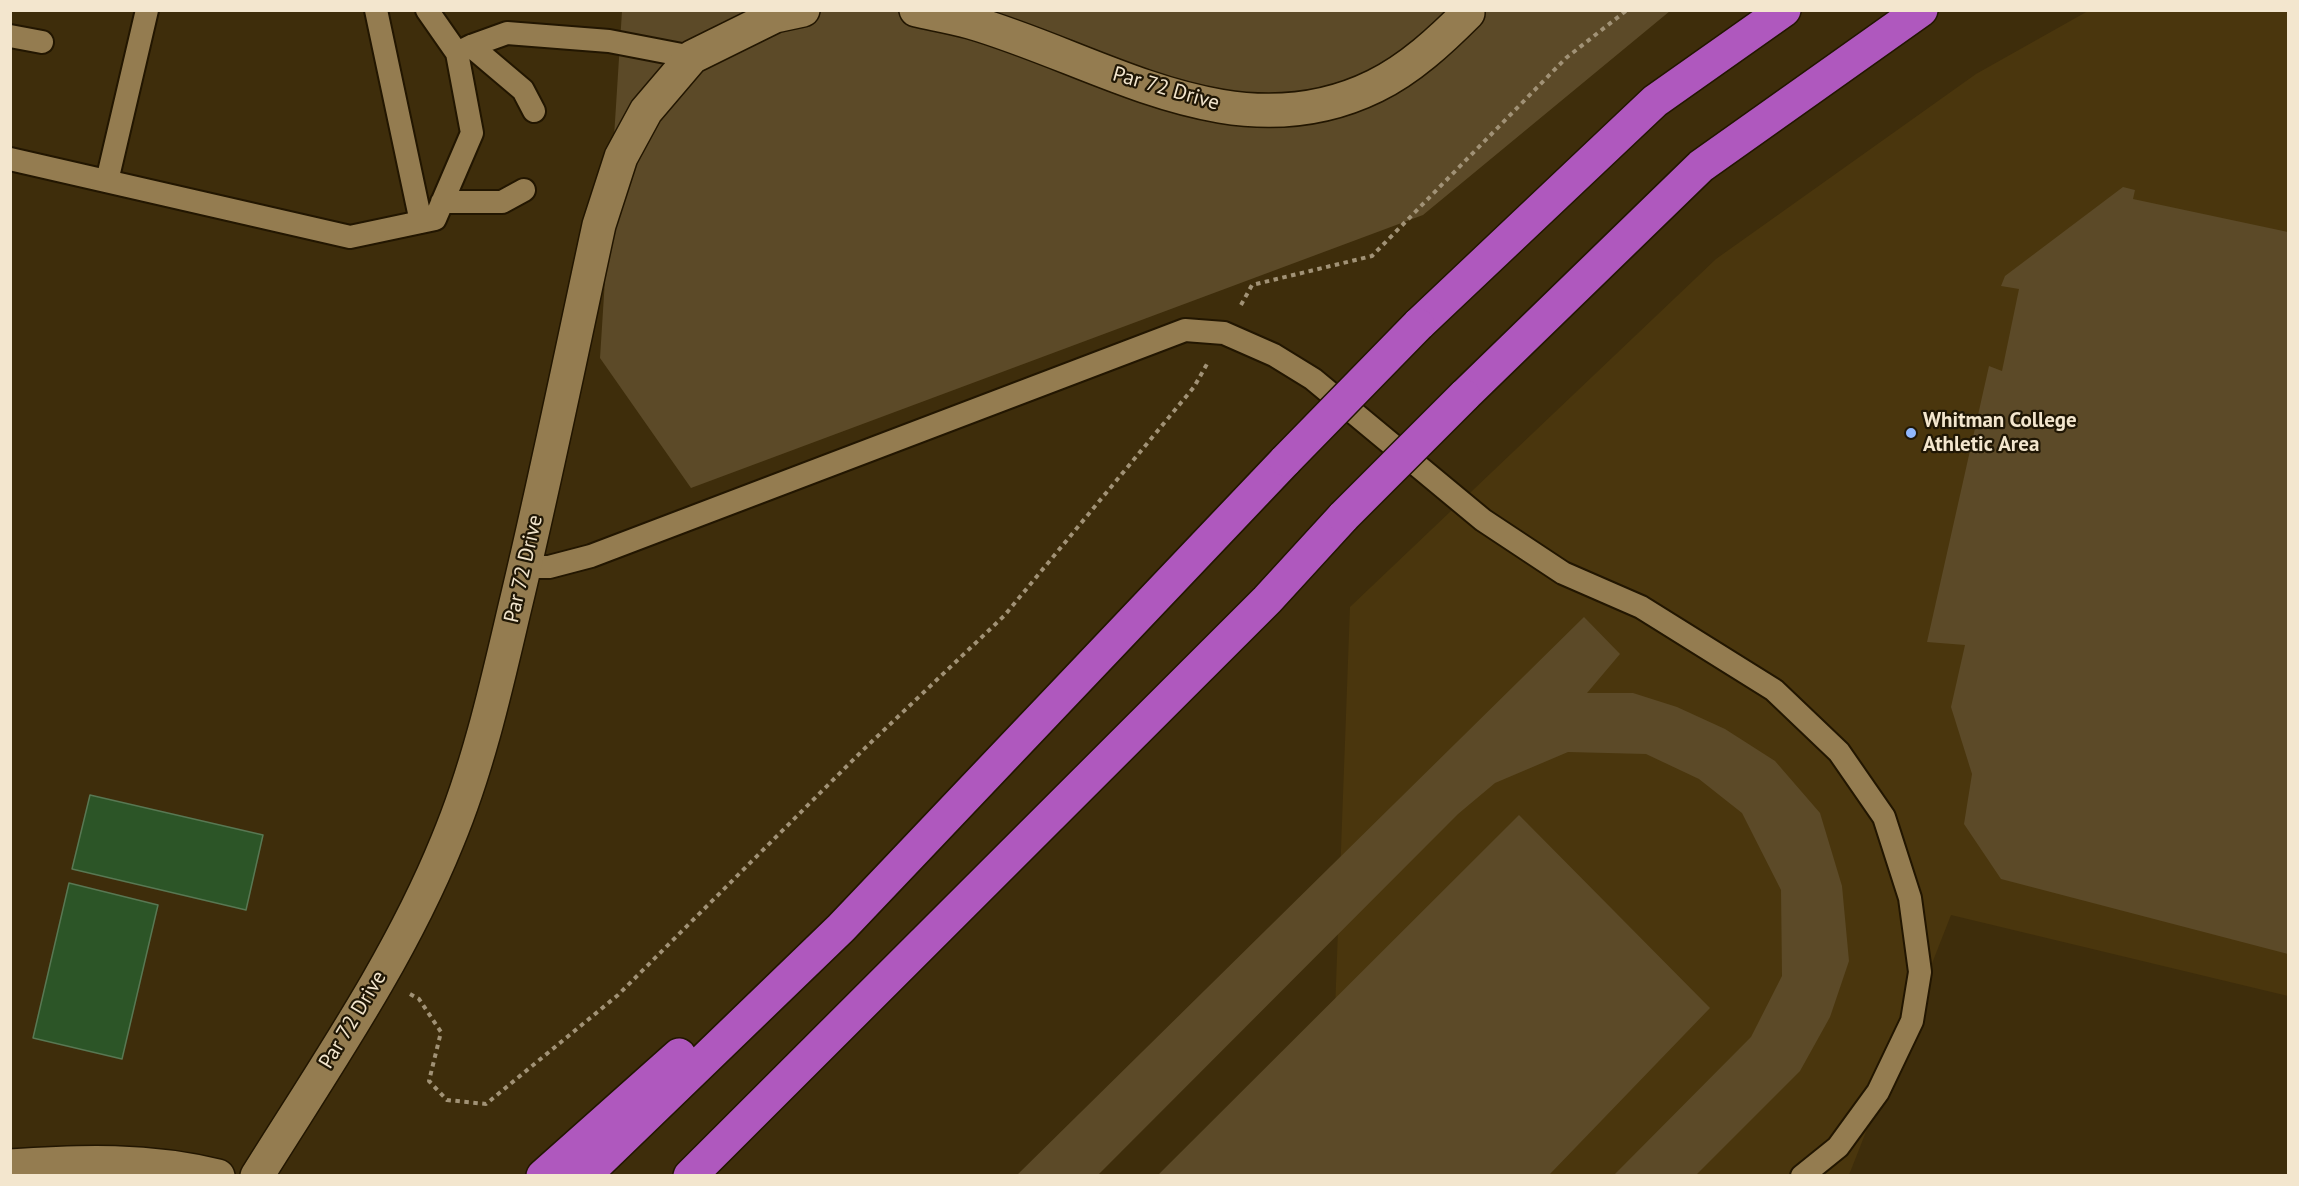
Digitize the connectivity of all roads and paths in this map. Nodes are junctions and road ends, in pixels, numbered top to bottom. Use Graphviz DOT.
graph roads {
  1 [pos="147,10"];
  2 [pos="376,10"];
  3 [pos="428,10"];
  4 [pos="803,10"];
  5 [pos="916,10"];
  6 [pos="1626,10"];
  7 [pos="1784,10"];
  8 [pos="1921,10"];
  9 [pos="1469,12"];
  10 [pos="984,18"];
  11 [pos="10,36"];
  12 [pos="42,42"];
  13 [pos="464,50"];
  14 [pos="692,57"];
  15 [pos="534,111"];
  16 [pos="10,159"];
  17 [pos="107,181"];
  18 [pos="524,190"];
  19 [pos="442,202"];
  20 [pos="421,222"];
  21 [pos="1224,333"];
  22 [pos="525,567"];
  23 [pos="841,928"];
  24 [pos="381,976"];
  25 [pos="10,1166"];
  26 [pos="218,1176"];
  27 [pos="257,1176"];
  28 [pos="543,1176"];
  29 [pos="584,1176"];
  30 [pos="690,1176"];
  31 [pos="1802,1176"];
  1 -- 17 [label="lane"];
  2 -- 20 [label="lane"];
  3 -- 13 [label="lane"];
  4 -- 14 [label="street, Par 72 Drive"];
  5 -- 10 [label="street, Par 72 Drive"];
  6 -- 21 [label="path"];
  7 -- 23 [label="highway, bridge"];
  8 -- 30 [label="highway, bridge"];
  9 -- 10 [label="street, Par 72 Drive"];
  11 -- 12 [label="lane"];
  13 -- 14 [label="lane"];
  13 -- 15 [label="lane"];
  13 -- 19 [label="lane"];
  14 -- 22 [label="street, Par 72 Drive"];
  16 -- 17 [label="lane"];
  17 -- 20 [label="lane"];
  18 -- 19 [label="lane"];
  19 -- 20 [label="lane"];
  21 -- 22 [label="lane"];
  21 -- 24 [label="path"];
  21 -- 31 [label="lane"];
  22 -- 24 [label="street, Par 72 Drive"];
  23 -- 28 [label="highway"];
  23 -- 29 [label="highway"];
  24 -- 27 [label="street, Par 72 Drive"];
  25 -- 26 [label="street"];
}
